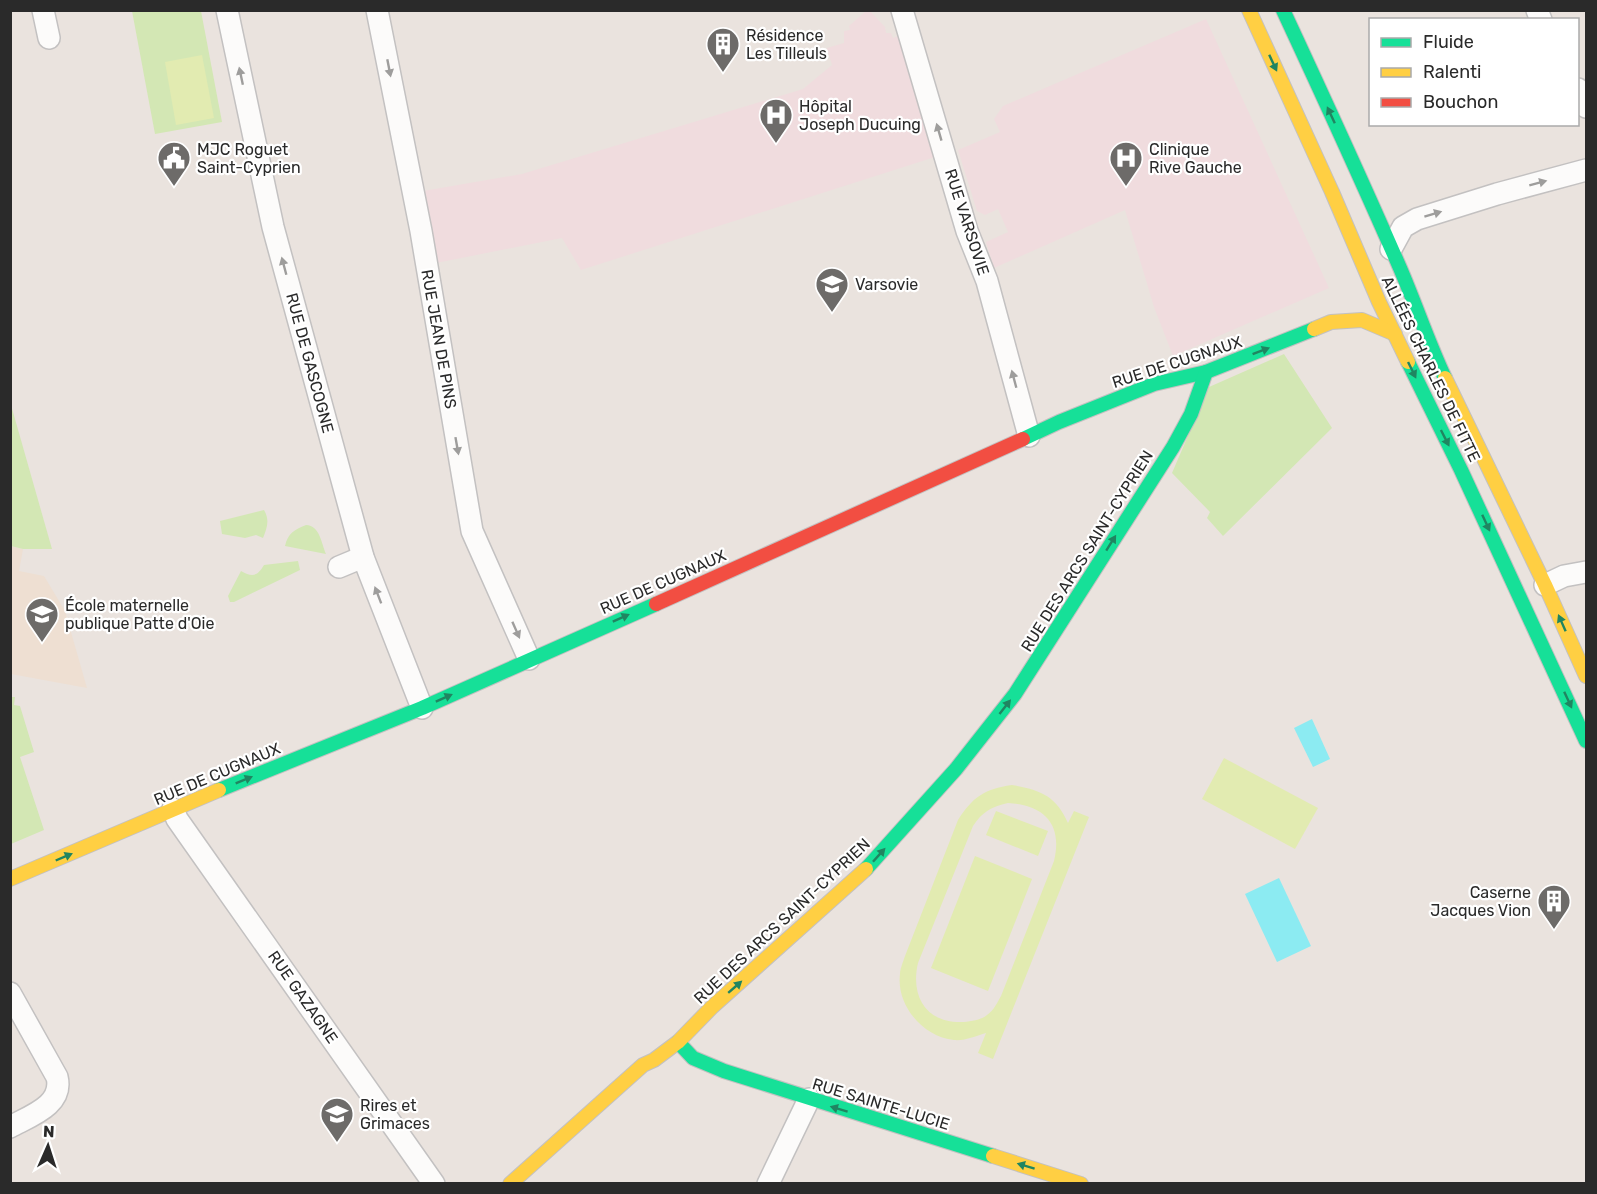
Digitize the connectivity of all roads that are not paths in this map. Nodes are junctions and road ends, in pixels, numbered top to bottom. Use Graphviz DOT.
graph roads {
  1 [pos="43,10"];
  2 [pos="227,10"];
  3 [pos="377,10"];
  4 [pos="902,10"];
  5 [pos="1249,10"];
  6 [pos="1268,10"];
  7 [pos="1283,10"];
  8 [pos="49,38"];
  9 [pos="1579,91"];
  10 [pos="1587,107"];
  11 [pos="1349,153"];
  12 [pos="1587,170"];
  13 [pos="1391,249"];
  14 [pos="1367,290"];
  15 [pos="1343,308"];
  16 [pos="1331,322"];
  17 [pos="1395,334"];
  18 [pos="1206,372"];
  19 [pos="1029,436"];
  20 [pos="363,557"];
  21 [pos="339,567"];
  22 [pos="1587,572"];
  23 [pos="1545,585"];
  24 [pos="529,659"];
  25 [pos="1587,676"];
  26 [pos="422,708"];
  27 [pos="1587,741"];
  28 [pos="173,809"];
  29 [pos="10,879"];
  30 [pos="10,993"];
  31 [pos="678,1042"];
  32 [pos="809,1099"];
  33 [pos="10,1127"];
  34 [pos="1079,1183"];
  35 [pos="434,1184"];
  36 [pos="510,1184"];
  37 [pos="768,1184"];
  1 -- 8 [label="street"];
  20 -- 2 [label="street, RUE DE GASCOGNE, one-way"];
  3 -- 24 [label="street, RUE JEAN DE PINS, one-way"];
  19 -- 4 [label="street, RUE VARSOVIE, one-way"];
  5 -- 14 [label="street, ALLÉES CHARLES DE FITTE, one-way"];
  6 -- 11 [label="street"];
  11 -- 7 [label="street, ALLÉES CHARLES DE FITTE, one-way"];
  9 -- 10 [label="street"];
  11 -- 13 [label="street, ALLÉES CHARLES DE FITTE"];
  13 -- 12 [label="street, one-way"];
  13 -- 14 [label="street"];
  13 -- 23 [label="street, ALLÉES CHARLES DE FITTE"];
  14 -- 17 [label="street, ALLÉES CHARLES DE FITTE"];
  15 -- 16 [label="street, RUE DE CUGNAUX"];
  16 -- 17 [label="street, RUE DE CUGNAUX"];
  18 -- 16 [label="street, RUE DE CUGNAUX, one-way"];
  17 -- 27 [label="street, ALLÉES CHARLES DE FITTE, one-way"];
  18 -- 19 [label="street, RUE DE CUGNAUX"];
  31 -- 18 [label="street, RUE DES ARCS SAINT-CYPRIEN, one-way"];
  24 -- 19 [label="street, RUE DE CUGNAUX, one-way"];
  20 -- 21 [label="street"];
  26 -- 20 [label="street, RUE DE GASCOGNE, one-way"];
  22 -- 23 [label="street"];
  25 -- 23 [label="street, ALLÉES CHARLES DE FITTE, one-way"];
  26 -- 24 [label="street, RUE DE CUGNAUX, one-way"];
  28 -- 26 [label="street, RUE DE CUGNAUX, one-way"];
  29 -- 28 [label="street, RUE DE CUGNAUX, one-way"];
  28 -- 35 [label="street, RUE GAZAGNE"];
  30 -- 33 [label="street"];
  31 -- 32 [label="street, RUE SAINTE-LUCIE"];
  31 -- 36 [label="street, RUE DES ARCS SAINT-CYPRIEN"];
  34 -- 32 [label="street, RUE SAINTE-LUCIE, one-way"];
  32 -- 37 [label="street"];
}
